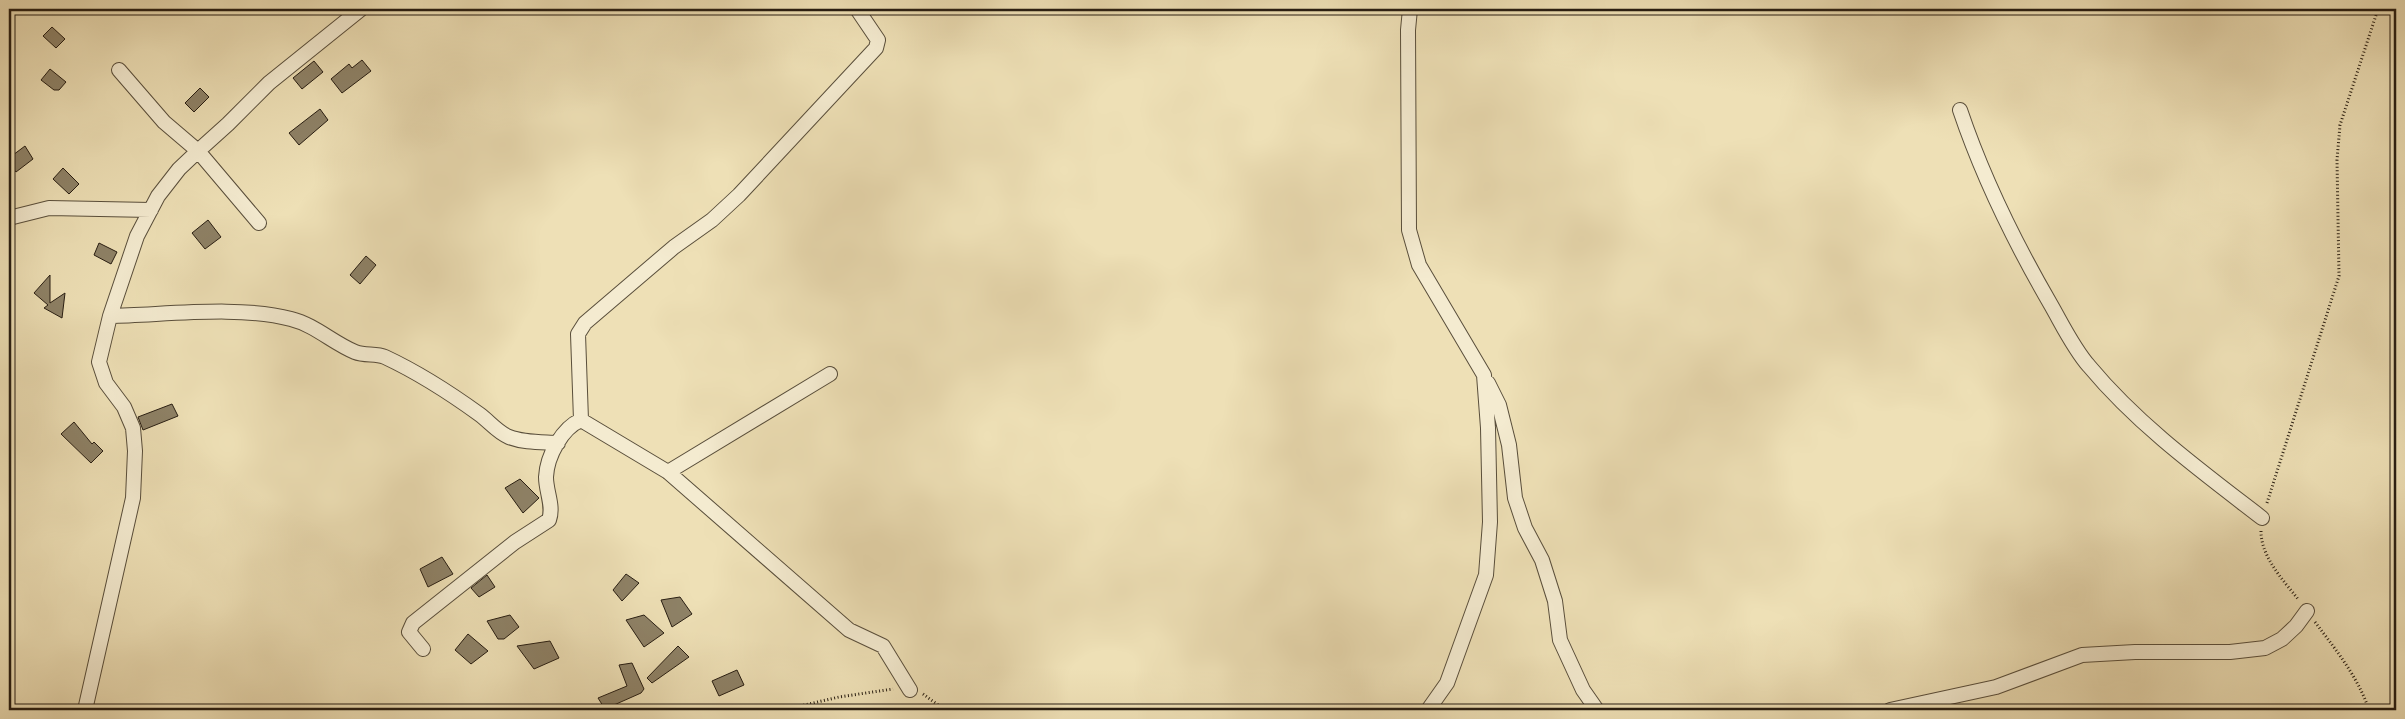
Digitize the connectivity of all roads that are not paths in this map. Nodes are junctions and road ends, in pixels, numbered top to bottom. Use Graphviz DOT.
graph roads {
  1 [pos="361,9"];
  2 [pos="856,9"];
  3 [pos="1410,9"];
  4 [pos="120,70"];
  5 [pos="1960,110"];
  6 [pos="198,151"];
  7 [pos="151,210"];
  8 [pos="9,218"];
  9 [pos="259,222"];
  10 [pos="110,316"];
  11 [pos="830,374"];
  12 [pos="1484,375"];
  13 [pos="581,420"];
  14 [pos="558,443"];
  15 [pos="668,472"];
  16 [pos="2262,518"];
  17 [pos="2307,611"];
  18 [pos="423,649"];
  19 [pos="910,690"];
  20 [pos="85,710"];
  21 [pos="1428,710"];
  22 [pos="1597,710"];
  23 [pos="1890,710"];
  1 -- 6 [label="street"];
  2 -- 13 [label="street"];
  3 -- 12 [label="street"];
  4 -- 6 [label="street"];
  5 -- 16 [label="street"];
  6 -- 7 [label="street"];
  6 -- 9 [label="street"];
  7 -- 8 [label="street"];
  7 -- 10 [label="street"];
  10 -- 14 [label="street"];
  10 -- 20 [label="street"];
  11 -- 15 [label="street"];
  12 -- 21 [label="street"];
  12 -- 22 [label="street"];
  13 -- 14 [label="street"];
  13 -- 15 [label="street"];
  14 -- 18 [label="street"];
  15 -- 19 [label="street"];
  17 -- 23 [label="street"];
}
